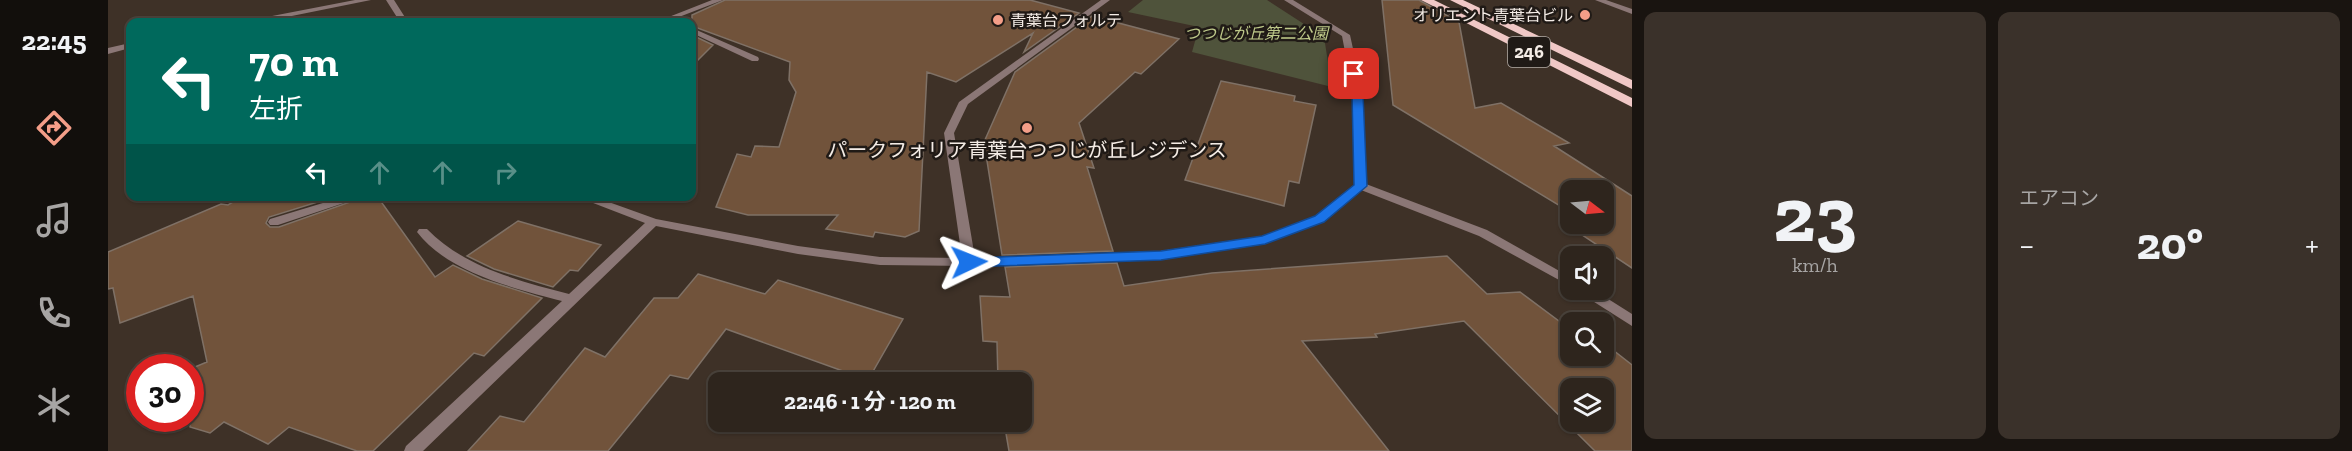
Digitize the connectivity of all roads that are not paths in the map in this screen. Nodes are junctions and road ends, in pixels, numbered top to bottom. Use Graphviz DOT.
graph roads {
  1 [pos="367,0"];
  2 [pos="390,0"];
  3 [pos="719,0"];
  4 [pos="1106,0"];
  5 [pos="1288,0"];
  6 [pos="1426,0"];
  7 [pos="1455,0"];
  8 [pos="1599,0"];
  9 [pos="1632,12"];
  10 [pos="273,18"];
  11 [pos="401,18"];
  12 [pos="675,18"];
  13 [pos="696,32"];
  14 [pos="126,47"];
  15 [pos="108,51"];
  16 [pos="755,59"];
  17 [pos="1632,85"];
  18 [pos="1632,103"];
  19 [pos="1360,186"];
  20 [pos="343,201"];
  21 [pos="594,201"];
  22 [pos="274,222"];
  23 [pos="653,222"];
  24 [pos="423,232"];
  25 [pos="969,262"];
  26 [pos="1560,276"];
  27 [pos="572,299"];
  28 [pos="1600,300"];
  29 [pos="1632,321"];
  30 [pos="412,451"];
  1 -- 10 [label="street"];
  2 -- 11 [label="street"];
  3 -- 12 [label="street"];
  4 -- 25 [label="street"];
  5 -- 19 [label="street"];
  6 -- 18 [label="highway, 246"];
  7 -- 17 [label="highway, 246"];
  8 -- 9 [label="street"];
  13 -- 16 [label="street"];
  14 -- 15 [label="street"];
  19 -- 25 [label="street"];
  19 -- 26 [label="street"];
  20 -- 22 [label="street"];
  21 -- 23 [label="street"];
  23 -- 25 [label="street"];
  23 -- 27 [label="street"];
  24 -- 27 [label="street"];
  27 -- 30 [label="street"];
  28 -- 29 [label="street"];
}
